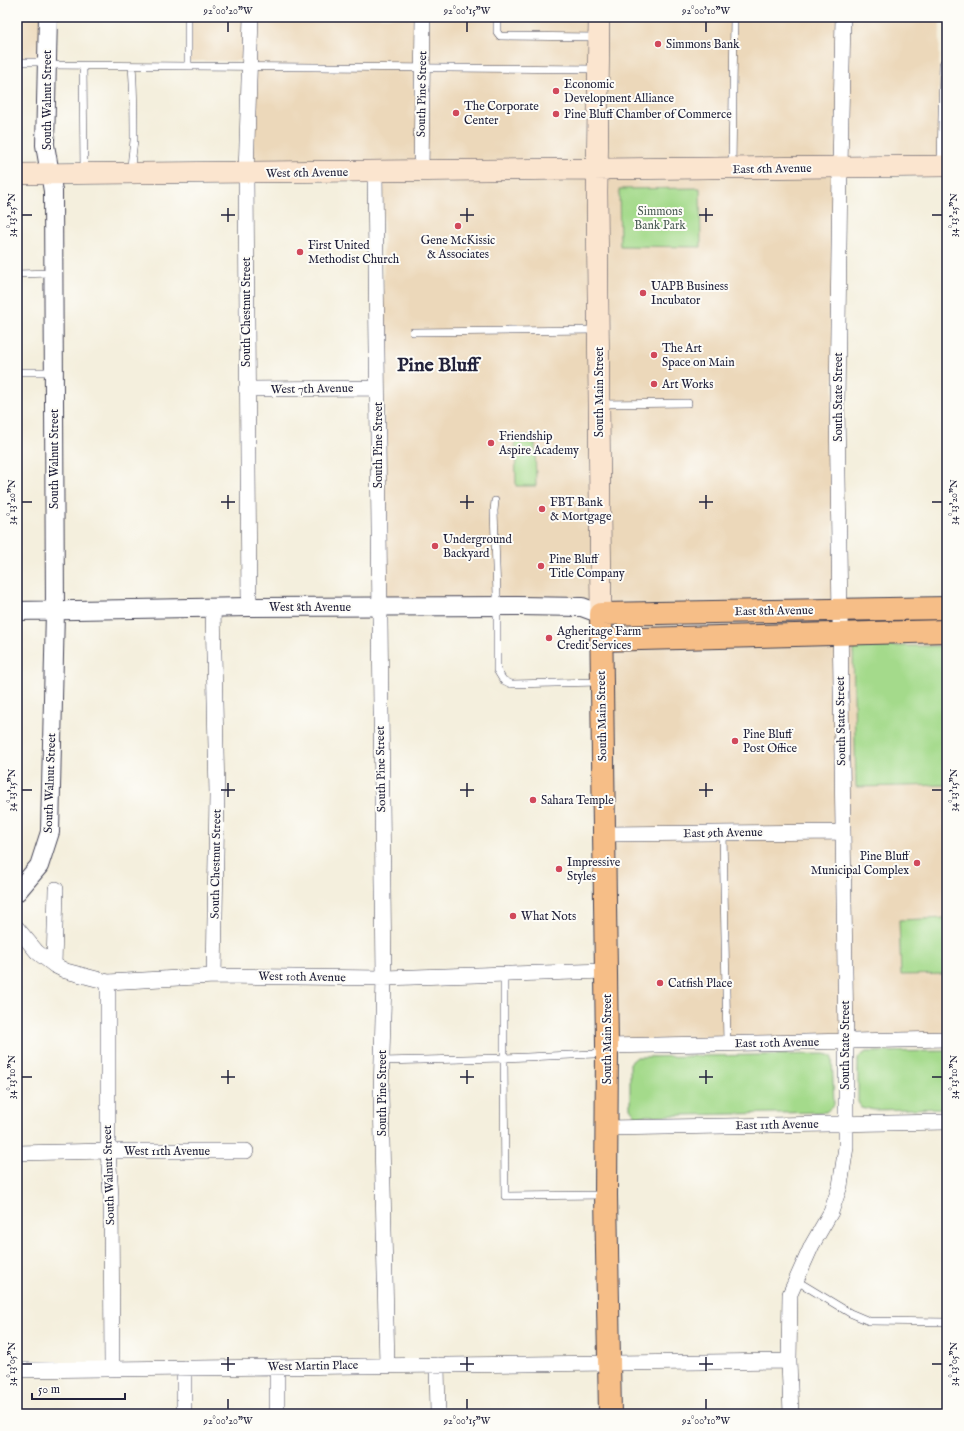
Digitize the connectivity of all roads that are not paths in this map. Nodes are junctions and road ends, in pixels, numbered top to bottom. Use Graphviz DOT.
graph roads {
  1 [pos="48,17"];
  2 [pos="188,17"];
  3 [pos="252,17"];
  4 [pos="423,17"];
  5 [pos="497,17"];
  6 [pos="734,17"];
  7 [pos="844,17"];
  8 [pos="599,27"];
  9 [pos="17,62"];
  10 [pos="47,63"];
  11 [pos="947,65"];
  12 [pos="83,66"];
  13 [pos="132,66"];
  14 [pos="188,66"];
  15 [pos="250,66"];
  16 [pos="422,67"];
  17 [pos="599,69"];
  18 [pos="946,166"];
  19 [pos="840,168"];
  20 [pos="732,170"];
  21 [pos="597,171"];
  22 [pos="375,172"];
  23 [pos="421,172"];
  24 [pos="17,174"];
  25 [pos="49,174"];
  26 [pos="84,174"];
  27 [pos="131,174"];
  28 [pos="246,174"];
  29 [pos="53,272"];
  30 [pos="17,274"];
  31 [pos="598,330"];
  32 [pos="413,332"];
  33 [pos="17,372"];
  34 [pos="54,372"];
  35 [pos="378,388"];
  36 [pos="246,389"];
  37 [pos="688,403"];
  38 [pos="599,404"];
  39 [pos="495,502"];
  40 [pos="497,606"];
  41 [pos="249,607"];
  42 [pos="379,607"];
  43 [pos="213,608"];
  44 [pos="947,608"];
  45 [pos="841,610"];
  46 [pos="17,611"];
  47 [pos="55,611"];
  48 [pos="601,614"];
  49 [pos="947,631"];
  50 [pos="841,633"];
  51 [pos="601,640"];
  52 [pos="602,682"];
  53 [pos="843,832"];
  54 [pos="723,833"];
  55 [pos="604,834"];
  56 [pos="56,889"];
  57 [pos="17,892"];
  58 [pos="17,928"];
  59 [pos="54,965"];
  60 [pos="606,971"];
  61 [pos="504,974"];
  62 [pos="214,976"];
  63 [pos="384,978"];
  64 [pos="108,982"];
  65 [pos="947,1039"];
  66 [pos="846,1041"];
  67 [pos="727,1044"];
  68 [pos="607,1046"];
  69 [pos="504,1058"];
  70 [pos="382,1061"];
  71 [pos="947,1122"];
  72 [pos="845,1124"];
  73 [pos="607,1128"];
  74 [pos="108,1151"];
  75 [pos="246,1151"];
  76 [pos="17,1153"];
  77 [pos="606,1195"];
  78 [pos="797,1280"];
  79 [pos="947,1322"];
  80 [pos="789,1361"];
  81 [pos="609,1364"];
  82 [pos="437,1365"];
  83 [pos="387,1366"];
  84 [pos="278,1367"];
  85 [pos="184,1368"];
  86 [pos="112,1369"];
  87 [pos="17,1370"];
  88 [pos="184,1414"];
  89 [pos="277,1414"];
  90 [pos="438,1414"];
  91 [pos="610,1414"];
  92 [pos="791,1414"];
  1 -- 10 [label="street, South Walnut Street"];
  2 -- 14 [label="lane"];
  3 -- 15 [label="street, South Chestnut Street"];
  4 -- 16 [label="street, South Pine Street"];
  5 -- 8 [label="lane"];
  6 -- 20 [label="lane"];
  7 -- 19 [label="street, South State Street"];
  8 -- 17 [label="main road, South Main Street"];
  9 -- 10 [label="lane"];
  10 -- 12 [label="lane"];
  10 -- 25 [label="street, South Walnut Street"];
  11 -- 18 [label="street"];
  12 -- 13 [label="lane"];
  12 -- 26 [label="lane"];
  13 -- 14 [label="lane"];
  13 -- 27 [label="lane"];
  14 -- 15 [label="lane"];
  15 -- 16 [label="lane"];
  15 -- 28 [label="street, South Chestnut Street"];
  16 -- 17 [label="lane"];
  16 -- 23 [label="street, South Pine Street"];
  17 -- 21 [label="main road, South Main Street"];
  18 -- 19 [label="main road, East 6th Avenue"];
  19 -- 20 [label="main road, East 6th Avenue"];
  19 -- 45 [label="street, South State Street"];
  20 -- 21 [label="main road, East 6th Avenue"];
  21 -- 23 [label="main road, West 6th Avenue"];
  21 -- 31 [label="main road, South Main Street"];
  22 -- 23 [label="main road, West 6th Avenue"];
  22 -- 28 [label="main road, West 6th Avenue"];
  22 -- 35 [label="street, South Pine Street"];
  24 -- 25 [label="main road, West 6th Avenue"];
  25 -- 26 [label="main road, West 6th Avenue"];
  25 -- 29 [label="street, South Walnut Street"];
  26 -- 27 [label="main road, West 6th Avenue"];
  27 -- 28 [label="main road, West 6th Avenue"];
  28 -- 36 [label="street, South Chestnut Street"];
  29 -- 30 [label="lane"];
  29 -- 34 [label="street, South Walnut Street"];
  31 -- 32 [label="lane"];
  31 -- 38 [label="main road, South Main Street"];
  33 -- 34 [label="lane"];
  34 -- 47 [label="street, South Walnut Street"];
  35 -- 36 [label="street, West 7th Avenue"];
  35 -- 42 [label="street, South Pine Street"];
  36 -- 41 [label="street, South Chestnut Street"];
  37 -- 38 [label="lane"];
  38 -- 48 [label="main road, South Main Street"];
  39 -- 40 [label="lane"];
  40 -- 42 [label="street, West 8th Avenue"];
  40 -- 48 [label="street, West 8th Avenue"];
  40 -- 52 [label="lane"];
  41 -- 42 [label="street, West 8th Avenue"];
  41 -- 43 [label="street, West 8th Avenue"];
  42 -- 63 [label="street, South Pine Street"];
  43 -- 47 [label="street, West 8th Avenue"];
  43 -- 62 [label="street, South Chestnut Street"];
  44 -- 45 [label="main road, East 8th Avenue"];
  45 -- 48 [label="main road, East 8th Avenue"];
  45 -- 50 [label="street, South State Street"];
  46 -- 47 [label="street, West 8th Avenue"];
  47 -- 57 [label="street, South Walnut Street"];
  48 -- 51 [label="main road, South Main Street"];
  49 -- 50 [label="main road, East 8th Avenue"];
  50 -- 51 [label="main road, East 8th Avenue"];
  50 -- 53 [label="street, South State Street"];
  51 -- 52 [label="main road, South Main Street"];
  52 -- 55 [label="main road, South Main Street"];
  53 -- 54 [label="street, East 9th Avenue"];
  53 -- 66 [label="street, South State Street"];
  54 -- 55 [label="street, East 9th Avenue"];
  54 -- 67 [label="lane"];
  55 -- 60 [label="main road, South Main Street"];
  56 -- 59 [label="street"];
  58 -- 59 [label="street, West 10th Avenue"];
  59 -- 64 [label="street, West 10th Avenue"];
  60 -- 61 [label="street, West 10th Avenue"];
  60 -- 68 [label="main road, South Main Street"];
  61 -- 63 [label="street, West 10th Avenue"];
  61 -- 69 [label="lane"];
  62 -- 63 [label="street, West 10th Avenue"];
  62 -- 64 [label="street, West 10th Avenue"];
  63 -- 70 [label="street, South Pine Street"];
  64 -- 74 [label="street, South Walnut Street"];
  65 -- 66 [label="street, East 10th Avenue"];
  66 -- 67 [label="street, East 10th Avenue"];
  66 -- 72 [label="street, South State Street"];
  67 -- 68 [label="street, East 10th Avenue"];
  68 -- 69 [label="lane"];
  68 -- 73 [label="main road, South Main Street"];
  69 -- 70 [label="lane"];
  69 -- 77 [label="lane"];
  70 -- 83 [label="street, South Pine Street"];
  71 -- 72 [label="street, East 11th Avenue"];
  72 -- 73 [label="street, East 11th Avenue"];
  72 -- 78 [label="street, South State Street"];
  73 -- 77 [label="main road, South Main Street"];
  74 -- 75 [label="street, West 11th Avenue"];
  74 -- 76 [label="street, West 11th Avenue"];
  74 -- 86 [label="street, South Walnut Street"];
  77 -- 81 [label="main road, South Main Street"];
  78 -- 79 [label="lane"];
  78 -- 80 [label="street, South State Street"];
  80 -- 81 [label="street, West Martin Place"];
  80 -- 92 [label="street, South State Street"];
  81 -- 82 [label="street, West Martin Place"];
  81 -- 91 [label="main road, South Main Street"];
  82 -- 83 [label="street, West Martin Place"];
  82 -- 90 [label="street"];
  83 -- 84 [label="street, West Martin Place"];
  84 -- 85 [label="street, West Martin Place"];
  84 -- 89 [label="street"];
  85 -- 86 [label="street, West Martin Place"];
  85 -- 88 [label="street"];
  86 -- 87 [label="street, West Martin Place"];
}
